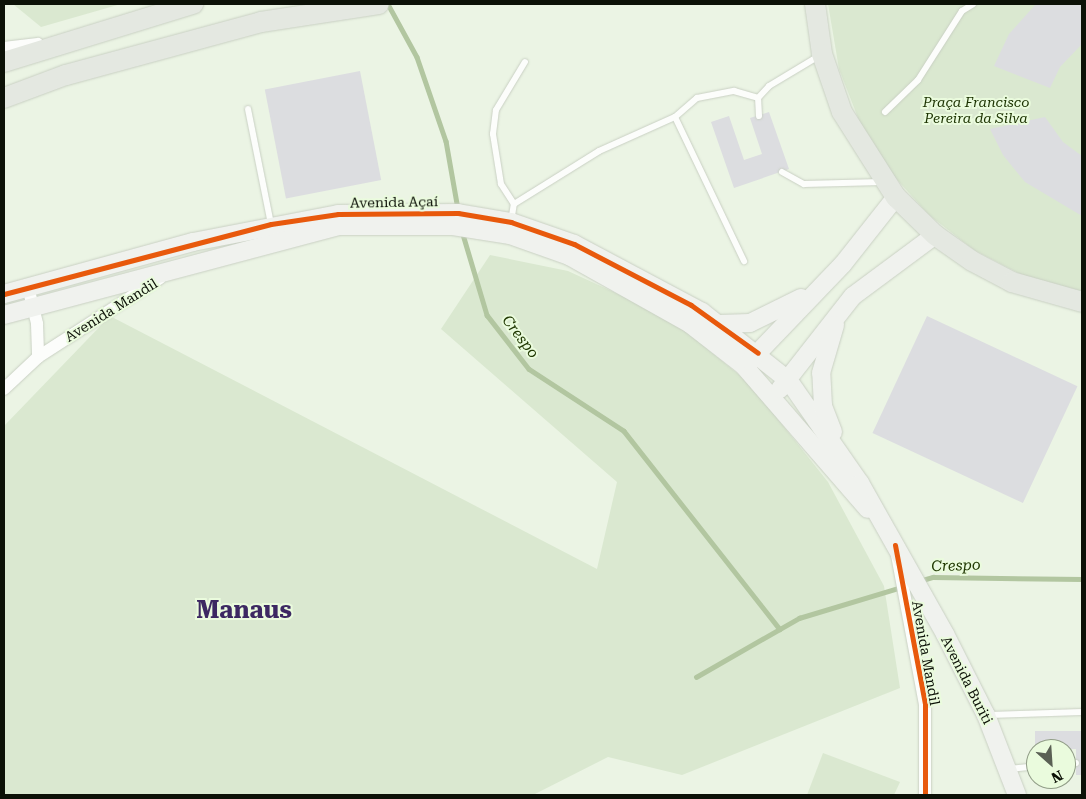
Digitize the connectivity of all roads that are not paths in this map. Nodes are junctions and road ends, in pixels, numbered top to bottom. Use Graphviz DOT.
graph roads {
  1 [pos="193,4"];
  2 [pos="379,4"];
  3 [pos="815,4"];
  4 [pos="973,4"];
  5 [pos="58,42"];
  6 [pos="4,48"];
  7 [pos="822,54"];
  8 [pos="4,62"];
  9 [pos="525,62"];
  10 [pos="4,98"];
  11 [pos="758,98"];
  12 [pos="248,109"];
  13 [pos="885,112"];
  14 [pos="759,116"];
  15 [pos="674,117"];
  16 [pos="782,172"];
  17 [pos="883,182"];
  18 [pos="896,197"];
  19 [pos="514,204"];
  20 [pos="271,224"];
  21 [pos="511,229"];
  22 [pos="935,235"];
  23 [pos="744,261"];
  24 [pos="185,263"];
  25 [pos="28,286"];
  26 [pos="819,288"];
  27 [pos="4,294"];
  28 [pos="1082,302"];
  29 [pos="34,307"];
  30 [pos="842,308"];
  31 [pos="4,315"];
  32 [pos="720,324"];
  33 [pos="758,353"];
  34 [pos="38,357"];
  35 [pos="744,366"];
  36 [pos="788,381"];
  37 [pos="4,389"];
  38 [pos="773,396"];
  39 [pos="842,454"];
  40 [pos="877,518"];
  41 [pos="895,545"];
  42 [pos="1082,712"];
  43 [pos="986,715"];
  44 [pos="1026,767"];
  45 [pos="1009,768"];
  46 [pos="925,795"];
  47 [pos="1018,795"];
  1 -- 5 [label="main road"];
  2 -- 10 [label="main road"];
  3 -- 7 [label="main road"];
  4 -- 13 [label="lane"];
  5 -- 6 [label="street"];
  5 -- 8 [label="main road"];
  7 -- 11 [label="lane"];
  7 -- 17 [label="main road"];
  9 -- 19 [label="lane"];
  11 -- 14 [label="lane"];
  11 -- 15 [label="lane"];
  12 -- 20 [label="lane"];
  15 -- 19 [label="lane"];
  15 -- 23 [label="lane"];
  16 -- 17 [label="lane"];
  17 -- 18 [label="main road"];
  18 -- 22 [label="main road"];
  18 -- 26 [label="street"];
  19 -- 21 [label="lane"];
  20 -- 21 [label="street, Avenida Açaí"];
  20 -- 25 [label="street, Avenida Açaí"];
  21 -- 24 [label="street, Avenida Açaí"];
  21 -- 32 [label="street, Avenida Açaí"];
  21 -- 35 [label="street, Avenida Açaí"];
  22 -- 28 [label="main road"];
  22 -- 30 [label="street"];
  24 -- 29 [label="street, Avenida Açaí"];
  24 -- 34 [label="street, Avenida Mandil"];
  25 -- 27 [label="street, Avenida Açaí"];
  25 -- 29 [label="street"];
  26 -- 32 [label="street"];
  26 -- 33 [label="street"];
  29 -- 31 [label="street, Avenida Açaí"];
  29 -- 34 [label="street"];
  30 -- 36 [label="street"];
  30 -- 39 [label="street"];
  32 -- 33 [label="street, Avenida Açaí"];
  33 -- 35 [label="street"];
  33 -- 36 [label="street, Avenida Buriti"];
  34 -- 37 [label="street, Avenida Mandil"];
  35 -- 38 [label="street, Avenida Buriti"];
  36 -- 38 [label="street"];
  36 -- 39 [label="street, Avenida Buriti"];
  38 -- 40 [label="street, Avenida Buriti"];
  39 -- 40 [label="street, Avenida Buriti"];
  40 -- 41 [label="street, Avenida Buriti"];
  41 -- 43 [label="street, Avenida Buriti"];
  41 -- 46 [label="street, Avenida Mandil"];
  42 -- 43 [label="lane"];
  43 -- 45 [label="street, Avenida Buriti"];
  44 -- 45 [label="lane"];
  45 -- 47 [label="street, Avenida Buriti"];
}
